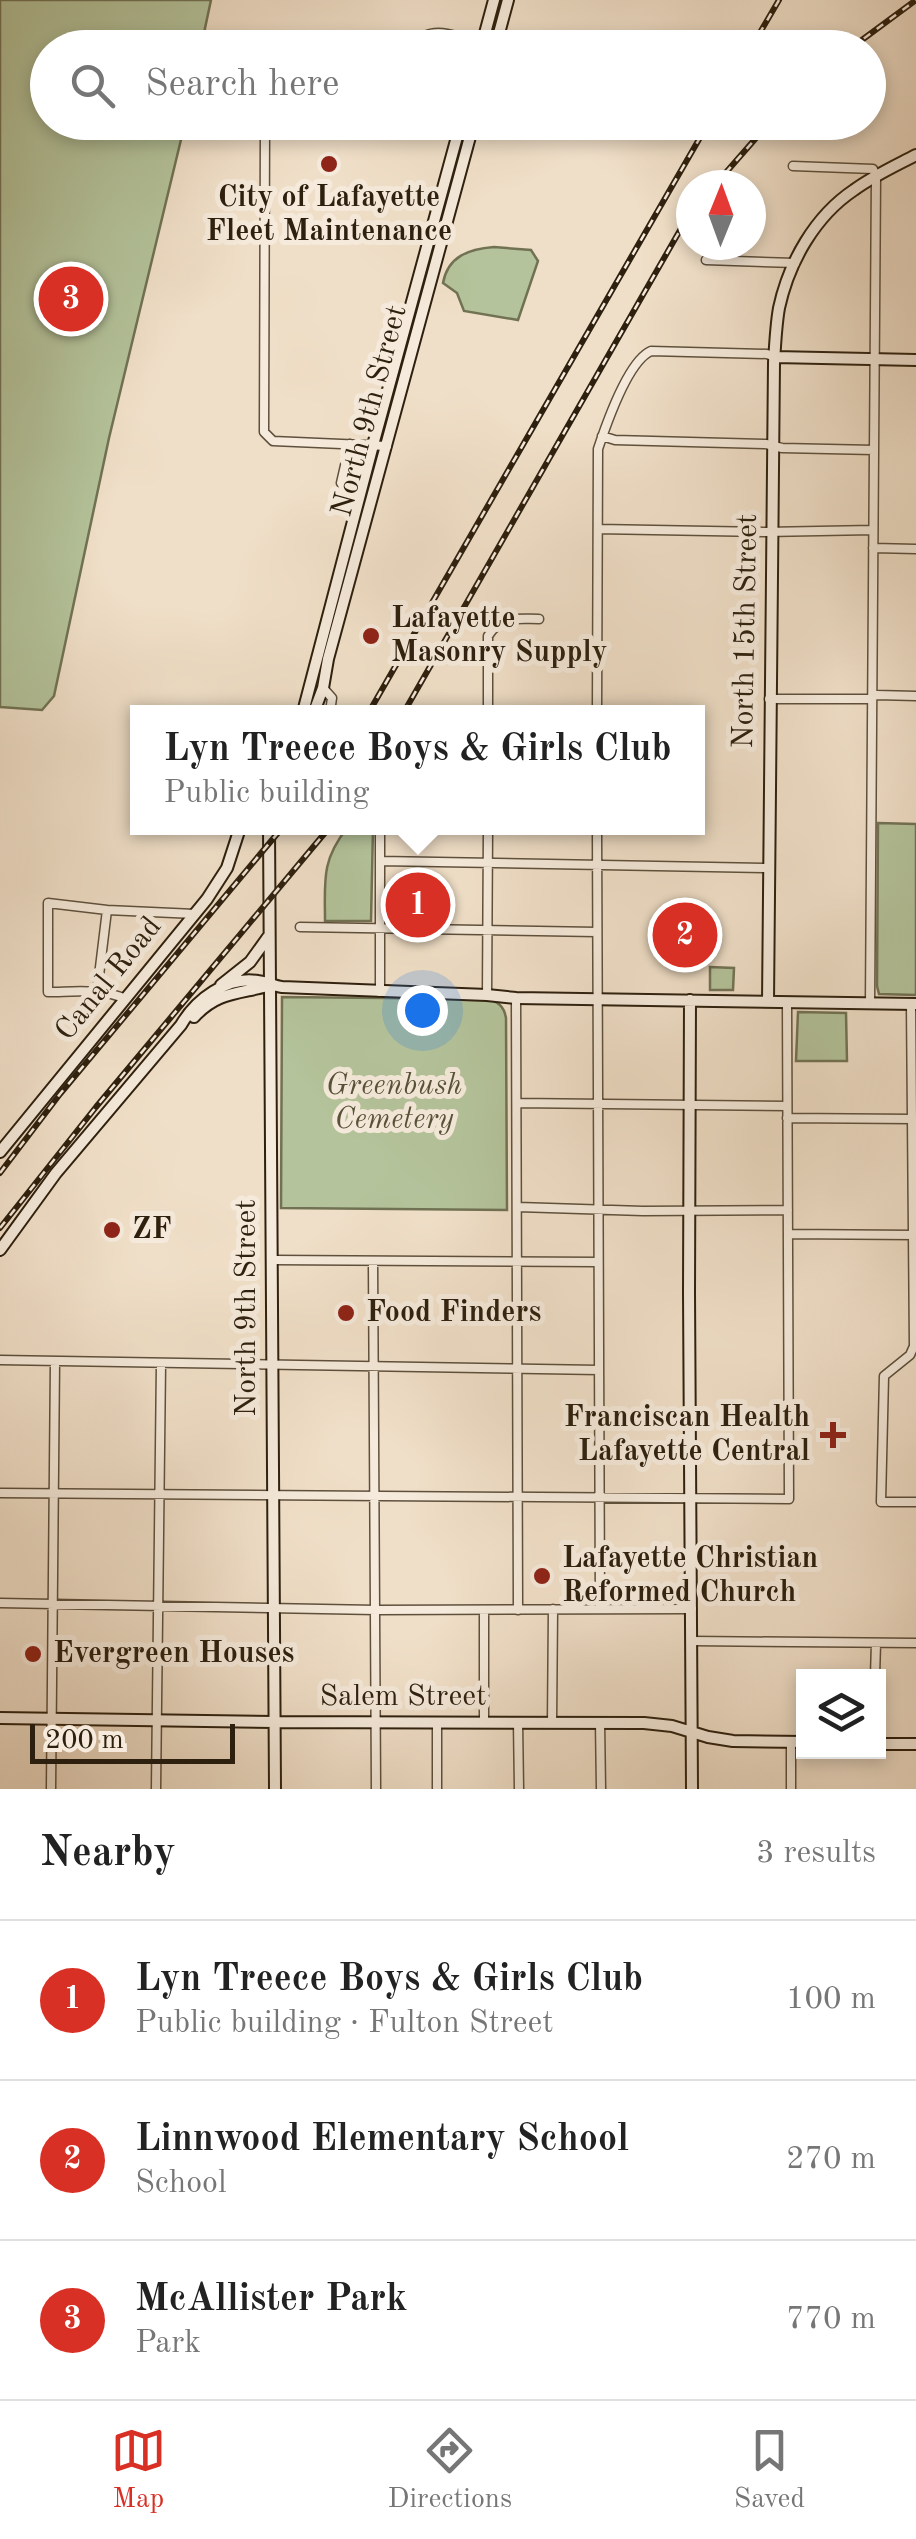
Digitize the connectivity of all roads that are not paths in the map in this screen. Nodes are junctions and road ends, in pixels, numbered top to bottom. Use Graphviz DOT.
graph roads {
  1 [pos="494,0"];
  2 [pos="508,0"];
  3 [pos="486,30"];
  4 [pos="500,30"];
  5 [pos="265,140"];
  6 [pos="457,140"];
  7 [pos="469,140"];
  8 [pos="916,155"];
  9 [pos="792,166"];
  10 [pos="876,176"];
  11 [pos="706,260"];
  12 [pos="794,263"];
  13 [pos="774,357"];
  14 [pos="874,359"];
  15 [pos="916,360"];
  16 [pos="602,436"];
  17 [pos="350,444"];
  18 [pos="372,445"];
  19 [pos="774,445"];
  20 [pos="387,446"];
  21 [pos="874,450"];
  22 [pos="360,493"];
  23 [pos="598,529"];
  24 [pos="772,530"];
  25 [pos="873,530"];
  26 [pos="873,548"];
  27 [pos="916,549"];
  28 [pos="540,619"];
  29 [pos="323,688"];
  30 [pos="916,696"];
  31 [pos="872,698"];
  32 [pos="770,699"];
  33 [pos="306,705"];
  34 [pos="317,705"];
  35 [pos="331,705"];
  36 [pos="488,705"];
  37 [pos="597,705"];
  38 [pos="238,835"];
  39 [pos="269,835"];
  40 [pos="380,835"];
  41 [pos="488,835"];
  42 [pos="597,835"];
  43 [pos="380,861"];
  44 [pos="488,862"];
  45 [pos="597,864"];
  46 [pos="768,868"];
  47 [pos="107,910"];
  48 [pos="195,914"];
  49 [pos="300,928"];
  50 [pos="380,928"];
  51 [pos="488,930"];
  52 [pos="597,932"];
  53 [pos="269,936"];
  54 [pos="269,985"];
  55 [pos="214,990"];
  56 [pos="98,992"];
  57 [pos="380,992"];
  58 [pos="488,995"];
  59 [pos="516,998"];
  60 [pos="125,999"];
  61 [pos="597,999"];
  62 [pos="690,1000"];
  63 [pos="768,1002"];
  64 [pos="787,1002"];
  65 [pos="870,1003"];
  66 [pos="914,1004"];
  67 [pos="181,1025"];
  68 [pos="517,1103"];
  69 [pos="598,1104"];
  70 [pos="690,1106"];
  71 [pos="787,1106"];
  72 [pos="787,1118"];
  73 [pos="914,1119"];
  74 [pos="0,1152"];
  75 [pos="518,1207"];
  76 [pos="598,1210"];
  77 [pos="690,1210"];
  78 [pos="788,1210"];
  79 [pos="788,1234"];
  80 [pos="914,1235"];
  81 [pos="0,1250"];
  82 [pos="272,1260"];
  83 [pos="373,1262"];
  84 [pos="518,1262"];
  85 [pos="598,1262"];
  86 [pos="0,1360"];
  87 [pos="54,1361"];
  88 [pos="162,1362"];
  89 [pos="273,1363"];
  90 [pos="373,1366"];
  91 [pos="518,1367"];
  92 [pos="598,1370"];
  93 [pos="0,1493"];
  94 [pos="53,1494"];
  95 [pos="160,1494"];
  96 [pos="273,1495"];
  97 [pos="375,1496"];
  98 [pos="519,1497"];
  99 [pos="599,1497"];
  100 [pos="692,1498"];
  101 [pos="916,1502"];
  102 [pos="0,1603"];
  103 [pos="52,1604"];
  104 [pos="158,1606"];
  105 [pos="272,1608"];
  106 [pos="553,1609"];
  107 [pos="600,1609"];
  108 [pos="692,1609"];
  109 [pos="376,1610"];
  110 [pos="484,1610"];
  111 [pos="518,1610"];
  112 [pos="692,1640"];
  113 [pos="876,1643"];
  114 [pos="916,1644"];
  115 [pos="875,1669"];
  116 [pos="0,1718"];
  117 [pos="52,1718"];
  118 [pos="157,1720"];
  119 [pos="274,1722"];
  120 [pos="377,1722"];
  121 [pos="437,1722"];
  122 [pos="518,1722"];
  123 [pos="600,1722"];
  124 [pos="484,1723"];
  125 [pos="552,1723"];
  126 [pos="693,1731"];
  127 [pos="796,1742"];
  128 [pos="886,1744"];
  129 [pos="916,1744"];
  130 [pos="796,1750"];
  131 [pos="51,1789"];
  132 [pos="156,1789"];
  133 [pos="275,1789"];
  134 [pos="376,1789"];
  135 [pos="437,1789"];
  136 [pos="519,1789"];
  137 [pos="600,1789"];
  138 [pos="692,1789"];
  139 [pos="791,1789"];
  1 -- 3 [label="main road"];
  2 -- 4 [label="main road"];
  5 -- 17 [label="street"];
  6 -- 18 [label="main road, North 9th Street"];
  7 -- 20 [label="main road, North 9th Street"];
  8 -- 10 [label="main road, North 15th Street"];
  9 -- 10 [label="street"];
  10 -- 12 [label="main road, North 15th Street"];
  10 -- 14 [label="street"];
  11 -- 12 [label="street"];
  12 -- 13 [label="main road, North 15th Street"];
  13 -- 14 [label="main road"];
  13 -- 16 [label="street"];
  13 -- 19 [label="main road, North 15th Street"];
  14 -- 15 [label="main road"];
  14 -- 21 [label="street"];
  16 -- 19 [label="street"];
  16 -- 23 [label="street"];
  17 -- 18 [label="street"];
  17 -- 22 [label="street"];
  18 -- 20 [label="street"];
  18 -- 22 [label="main road, North 9th Street"];
  19 -- 21 [label="street"];
  19 -- 24 [label="main road, North 15th Street"];
  20 -- 29 [label="main road, North 9th Street"];
  21 -- 25 [label="street"];
  22 -- 33 [label="main road, North 9th Street"];
  23 -- 24 [label="street"];
  23 -- 37 [label="street"];
  24 -- 25 [label="street"];
  24 -- 32 [label="main road, North 15th Street"];
  25 -- 26 [label="street"];
  26 -- 27 [label="street"];
  26 -- 31 [label="street"];
  28 -- 36 [label="street"];
  29 -- 34 [label="main road, North 9th Street"];
  29 -- 35 [label="street"];
  30 -- 31 [label="street"];
  31 -- 32 [label="street"];
  31 -- 65 [label="street"];
  32 -- 46 [label="main road, North 15th Street"];
  38 -- 48 [label="main road, Canal Road"];
  39 -- 53 [label="main road, North 9th Street"];
  40 -- 43 [label="street"];
  41 -- 44 [label="street"];
  42 -- 45 [label="street"];
  43 -- 44 [label="street"];
  43 -- 50 [label="street"];
  44 -- 45 [label="street"];
  44 -- 51 [label="street"];
  45 -- 46 [label="street"];
  45 -- 52 [label="street"];
  46 -- 63 [label="main road, North 15th Street"];
  47 -- 48 [label="street"];
  47 -- 56 [label="street"];
  47 -- 56 [label="street"];
  48 -- 60 [label="main road, Canal Road"];
  49 -- 50 [label="street"];
  50 -- 51 [label="street"];
  50 -- 57 [label="street"];
  51 -- 52 [label="street"];
  51 -- 58 [label="street"];
  52 -- 61 [label="street"];
  53 -- 54 [label="main road, North 9th Street"];
  53 -- 55 [label="main road"];
  54 -- 55 [label="main road"];
  54 -- 57 [label="main road"];
  54 -- 67 [label="main road"];
  54 -- 82 [label="main road, North 9th Street"];
  55 -- 67 [label="main road"];
  56 -- 60 [label="street"];
  57 -- 58 [label="main road"];
  58 -- 59 [label="main road"];
  59 -- 61 [label="main road"];
  59 -- 68 [label="street"];
  60 -- 74 [label="main road, Canal Road"];
  61 -- 62 [label="main road"];
  61 -- 69 [label="street"];
  62 -- 63 [label="main road"];
  62 -- 70 [label="main road"];
  63 -- 64 [label="main road"];
  64 -- 65 [label="main road"];
  64 -- 71 [label="street"];
  65 -- 66 [label="main road"];
  66 -- 73 [label="street"];
  67 -- 81 [label="main road"];
  68 -- 69 [label="street"];
  68 -- 75 [label="street"];
  69 -- 70 [label="street"];
  69 -- 76 [label="street"];
  70 -- 71 [label="street"];
  70 -- 77 [label="main road"];
  71 -- 72 [label="street"];
  72 -- 73 [label="street"];
  72 -- 78 [label="street"];
  73 -- 80 [label="street"];
  75 -- 76 [label="street"];
  75 -- 84 [label="street"];
  76 -- 77 [label="street"];
  76 -- 85 [label="street"];
  77 -- 78 [label="street"];
  77 -- 100 [label="main road"];
  78 -- 79 [label="street"];
  79 -- 80 [label="street"];
  79 -- 100 [label="street"];
  80 -- 101 [label="street"];
  82 -- 83 [label="street"];
  82 -- 89 [label="main road, North 9th Street"];
  83 -- 84 [label="street"];
  83 -- 90 [label="street"];
  84 -- 85 [label="street"];
  84 -- 91 [label="street"];
  85 -- 92 [label="street"];
  86 -- 87 [label="street"];
  87 -- 88 [label="street"];
  87 -- 94 [label="street"];
  88 -- 89 [label="street"];
  88 -- 95 [label="street"];
  89 -- 90 [label="street"];
  89 -- 96 [label="main road, North 9th Street"];
  90 -- 91 [label="street"];
  90 -- 97 [label="street"];
  91 -- 92 [label="street"];
  91 -- 98 [label="street"];
  92 -- 99 [label="street"];
  93 -- 94 [label="street"];
  94 -- 95 [label="street"];
  94 -- 103 [label="street"];
  95 -- 96 [label="street"];
  95 -- 104 [label="street"];
  96 -- 97 [label="street"];
  96 -- 105 [label="main road, North 9th Street"];
  97 -- 98 [label="street"];
  97 -- 109 [label="street"];
  98 -- 99 [label="street"];
  98 -- 111 [label="street"];
  99 -- 100 [label="street"];
  99 -- 107 [label="street"];
  100 -- 108 [label="main road"];
  102 -- 103 [label="street"];
  103 -- 104 [label="street"];
  103 -- 117 [label="street"];
  104 -- 105 [label="street"];
  104 -- 118 [label="street"];
  105 -- 109 [label="street"];
  105 -- 119 [label="main road, North 9th Street"];
  106 -- 107 [label="street"];
  106 -- 111 [label="street"];
  106 -- 125 [label="street"];
  107 -- 108 [label="street"];
  108 -- 112 [label="main road"];
  109 -- 110 [label="street"];
  109 -- 120 [label="street"];
  110 -- 111 [label="street"];
  110 -- 124 [label="street"];
  112 -- 113 [label="street"];
  112 -- 126 [label="main road"];
  113 -- 114 [label="street"];
  113 -- 115 [label="street"];
  116 -- 117 [label="main road, Salem Street"];
  117 -- 118 [label="main road, Salem Street"];
  117 -- 131 [label="street"];
  118 -- 119 [label="main road, Salem Street"];
  118 -- 132 [label="street"];
  119 -- 120 [label="main road, Salem Street"];
  119 -- 133 [label="main road, North 9th Street"];
  120 -- 121 [label="main road, Salem Street"];
  120 -- 134 [label="street"];
  121 -- 124 [label="main road, Salem Street"];
  121 -- 135 [label="street"];
  122 -- 124 [label="main road, Salem Street"];
  122 -- 125 [label="main road, Salem Street"];
  122 -- 136 [label="street"];
  123 -- 125 [label="main road, Salem Street"];
  123 -- 126 [label="main road, Salem Street"];
  123 -- 137 [label="street"];
  126 -- 127 [label="main road, Salem Street"];
  126 -- 138 [label="main road"];
  128 -- 129 [label="main road"];
  130 -- 139 [label="street"];
}
